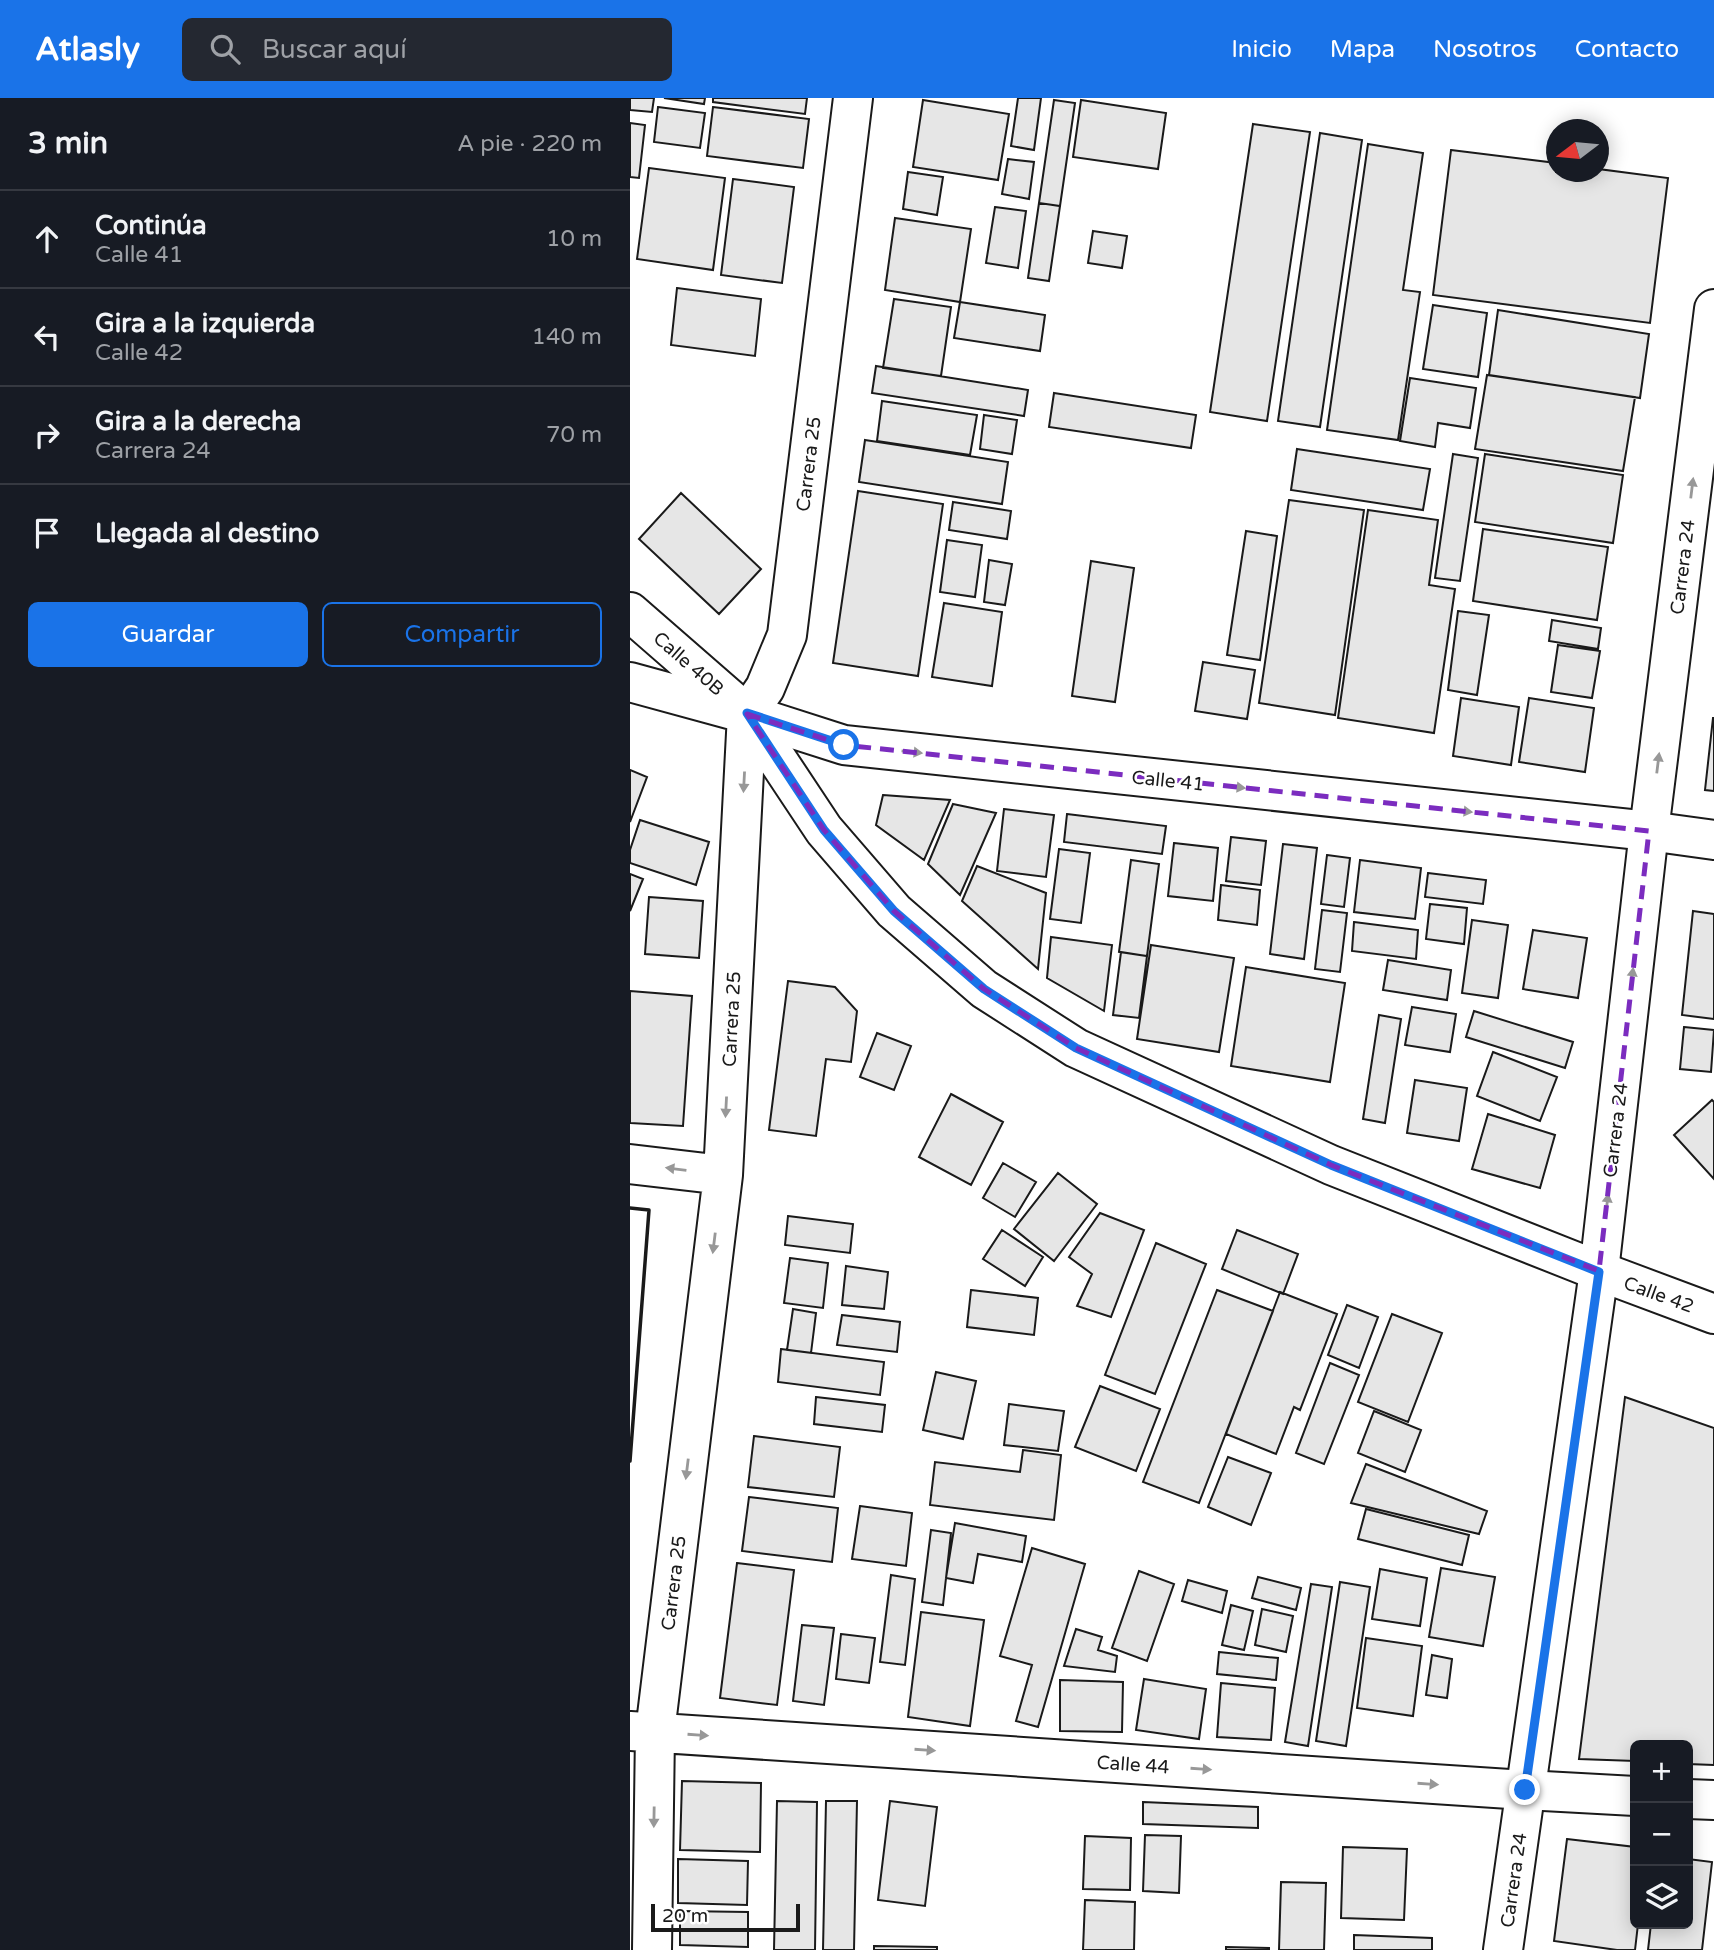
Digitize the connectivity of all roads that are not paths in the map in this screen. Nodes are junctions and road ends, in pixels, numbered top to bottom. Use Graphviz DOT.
graph roads {
  1 [pos="853,98"];
  2 [pos="1714,309"];
  3 [pos="630,612"];
  4 [pos="630,682"];
  5 [pos="747,713"];
  6 [pos="1649,831"];
  7 [pos="1714,839"];
  8 [pos="630,1164"];
  9 [pos="723,1175"];
  10 [pos="1599,1272"];
  11 [pos="1714,1314"];
  12 [pos="642,1732"];
  13 [pos="1525,1790"];
  14 [pos="1630,1796"];
  15 [pos="1693,1799"];
  16 [pos="1714,1800"];
  17 [pos="652,1950"];
  18 [pos="1503,1950"];
  1 -- 5 [label="street, Carrera 25"];
  6 -- 2 [label="street, Carrera 24, one-way"];
  3 -- 5 [label="street, Calle 40B"];
  4 -- 5 [label="street, Calle 41"];
  5 -- 6 [label="street, Calle 41, one-way"];
  5 -- 9 [label="street, Carrera 25, one-way"];
  5 -- 10 [label="street, Calle 42"];
  6 -- 7 [label="street, Calle 41"];
  10 -- 6 [label="street, Carrera 24, one-way"];
  9 -- 8 [label="street, one-way"];
  9 -- 12 [label="street, Carrera 25, one-way"];
  10 -- 11 [label="street, Calle 42"];
  10 -- 13 [label="street, Carrera 24"];
  12 -- 13 [label="street, Calle 44, one-way"];
  12 -- 17 [label="street, Carrera 25, one-way"];
  13 -- 14 [label="street, Calle 44"];
  13 -- 18 [label="street, Carrera 24"];
  15 -- 16 [label="street"];
}
